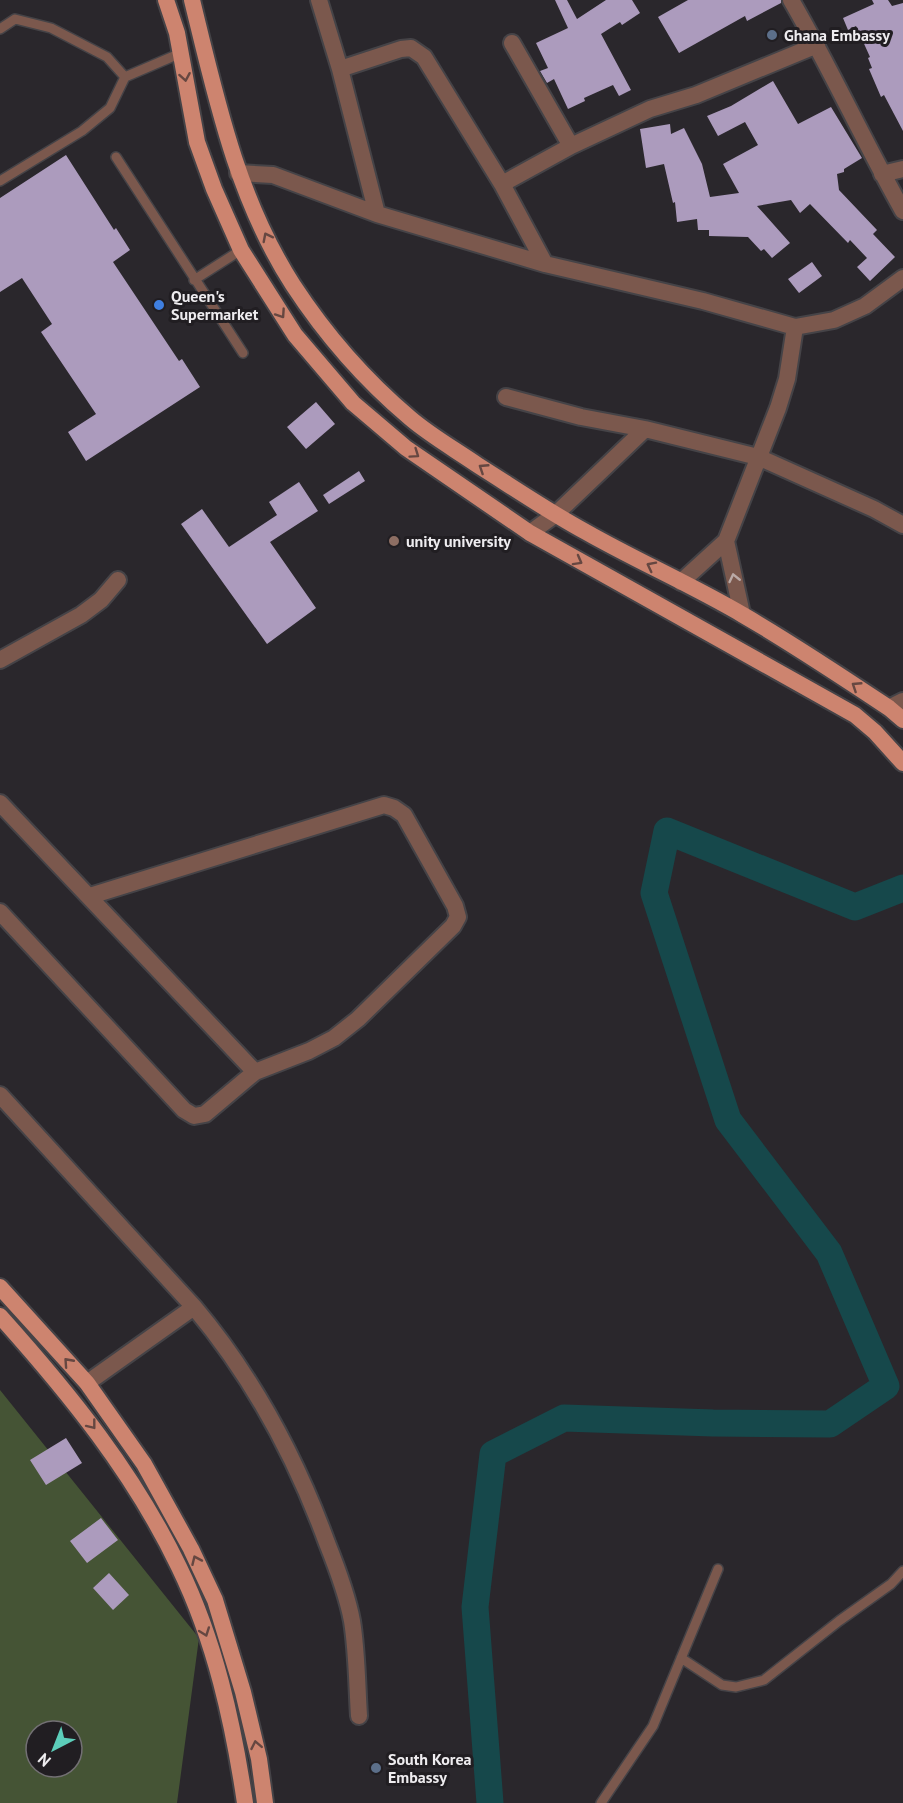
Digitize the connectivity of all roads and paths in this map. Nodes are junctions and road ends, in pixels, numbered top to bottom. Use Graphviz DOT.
graph roads {
  1 [pos="166,0"];
  2 [pos="192,0"];
  3 [pos="319,0"];
  4 [pos="791,0"];
  5 [pos="0,29"];
  6 [pos="512,43"];
  7 [pos="817,45"];
  8 [pos="181,53"];
  9 [pos="340,69"];
  10 [pos="125,77"];
  11 [pos="571,146"];
  12 [pos="116,157"];
  13 [pos="903,169"];
  14 [pos="238,173"];
  15 [pos="882,174"];
  16 [pos="0,181"];
  17 [pos="502,184"];
  18 [pos="903,211"];
  19 [pos="377,214"];
  20 [pos="241,250"];
  21 [pos="545,264"];
  22 [pos="903,278"];
  23 [pos="194,280"];
  24 [pos="795,327"];
  25 [pos="243,353"];
  26 [pos="506,397"];
  27 [pos="645,429"];
  28 [pos="758,457"];
  29 [pos="556,514"];
  30 [pos="903,525"];
  31 [pos="530,533"];
  32 [pos="726,541"];
  33 [pos="118,580"];
  34 [pos="681,582"];
  35 [pos="742,614"];
  36 [pos="0,660"];
  37 [pos="896,704"];
  38 [pos="903,720"];
  39 [pos="903,763"];
  40 [pos="0,803"];
  41 [pos="90,896"];
  42 [pos="0,912"];
  43 [pos="255,1072"];
  44 [pos="0,1095"];
  45 [pos="0,1287"];
  46 [pos="194,1307"];
  47 [pos="0,1316"];
  48 [pos="87,1383"];
  49 [pos="718,1569"];
  50 [pos="903,1571"];
  51 [pos="681,1658"];
  52 [pos="243,1692"];
  53 [pos="226,1697"];
  54 [pos="359,1716"];
  55 [pos="245,1803"];
  56 [pos="265,1803"];
  57 [pos="601,1803"];
  1 -- 8 [label="main road"];
  2 -- 14 [label="main road"];
  3 -- 9 [label="street"];
  4 -- 7 [label="street"];
  5 -- 10 [label="lane"];
  6 -- 11 [label="street"];
  7 -- 11 [label="street"];
  7 -- 15 [label="street"];
  8 -- 10 [label="lane"];
  8 -- 20 [label="main road, one-way"];
  9 -- 17 [label="street"];
  9 -- 19 [label="street"];
  10 -- 16 [label="lane"];
  11 -- 17 [label="street"];
  12 -- 23 [label="lane"];
  13 -- 15 [label="street"];
  14 -- 19 [label="street"];
  29 -- 14 [label="main road, one-way"];
  15 -- 18 [label="street"];
  17 -- 21 [label="street"];
  19 -- 21 [label="street"];
  20 -- 23 [label="lane"];
  20 -- 31 [label="main road, one-way"];
  21 -- 24 [label="street"];
  22 -- 24 [label="street"];
  23 -- 25 [label="lane"];
  24 -- 28 [label="street"];
  26 -- 27 [label="street"];
  27 -- 28 [label="street"];
  27 -- 29 [label="street"];
  28 -- 30 [label="street"];
  28 -- 32 [label="street"];
  29 -- 31 [label="street"];
  34 -- 29 [label="main road, one-way"];
  31 -- 39 [label="main road, one-way"];
  32 -- 34 [label="street"];
  35 -- 32 [label="street, one-way"];
  33 -- 36 [label="street"];
  34 -- 35 [label="main road"];
  37 -- 35 [label="main road, one-way"];
  37 -- 38 [label="main road"];
  40 -- 41 [label="street"];
  41 -- 43 [label="street"];
  41 -- 43 [label="street"];
  42 -- 43 [label="street"];
  44 -- 46 [label="street"];
  48 -- 45 [label="main road, one-way"];
  46 -- 48 [label="street"];
  46 -- 54 [label="street"];
  47 -- 53 [label="main road, one-way"];
  52 -- 48 [label="main road, one-way"];
  49 -- 51 [label="lane"];
  50 -- 51 [label="lane"];
  51 -- 57 [label="lane"];
  52 -- 53 [label="main road"];
  56 -- 52 [label="main road, one-way"];
  53 -- 55 [label="main road"];
}
